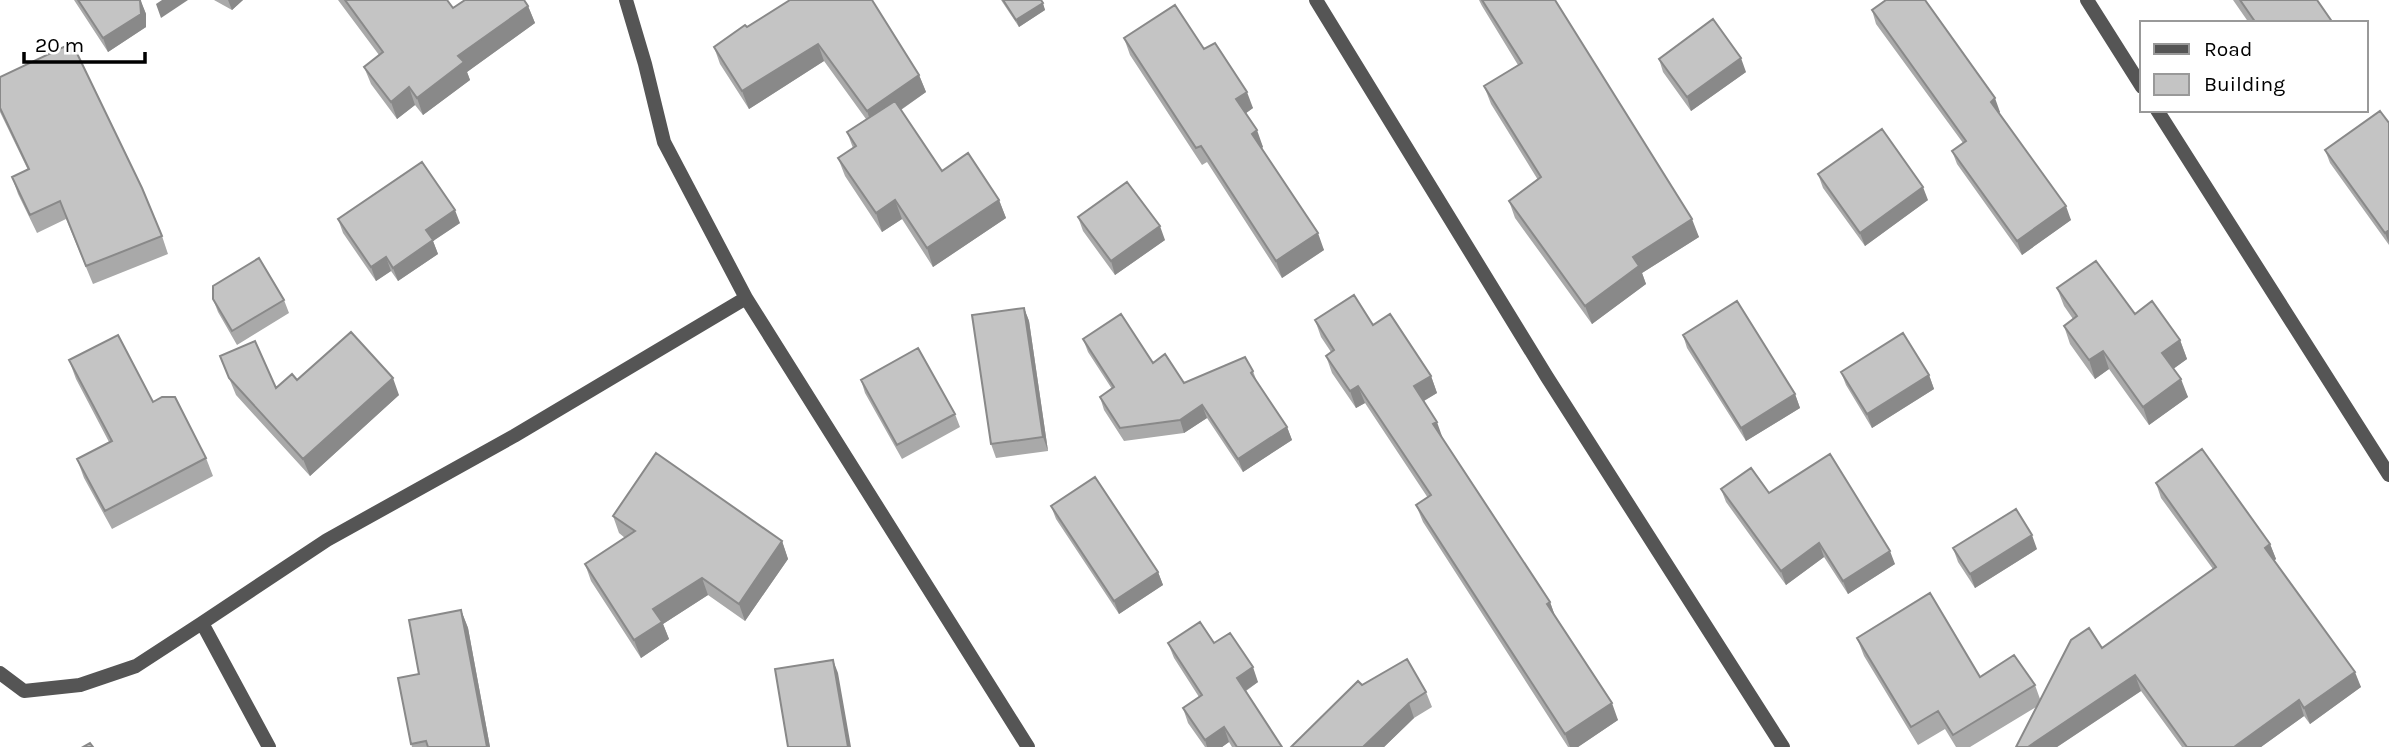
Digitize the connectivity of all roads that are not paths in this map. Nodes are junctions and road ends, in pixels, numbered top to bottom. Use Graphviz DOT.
graph roads {
  1 [pos="626,0"];
  2 [pos="1316,0"];
  3 [pos="2087,0"];
  4 [pos="2140,84"];
  5 [pos="2158,112"];
  6 [pos="746,298"];
  7 [pos="2389,475"];
  8 [pos="202,623"];
  9 [pos="0,673"];
  10 [pos="269,747"];
  11 [pos="1028,747"];
  12 [pos="1783,747"];
  1 -- 6 [label="street"];
  2 -- 12 [label="street"];
  3 -- 4 [label="street"];
  5 -- 7 [label="street"];
  6 -- 8 [label="street"];
  6 -- 11 [label="street"];
  8 -- 9 [label="street"];
  8 -- 10 [label="street"];
}
